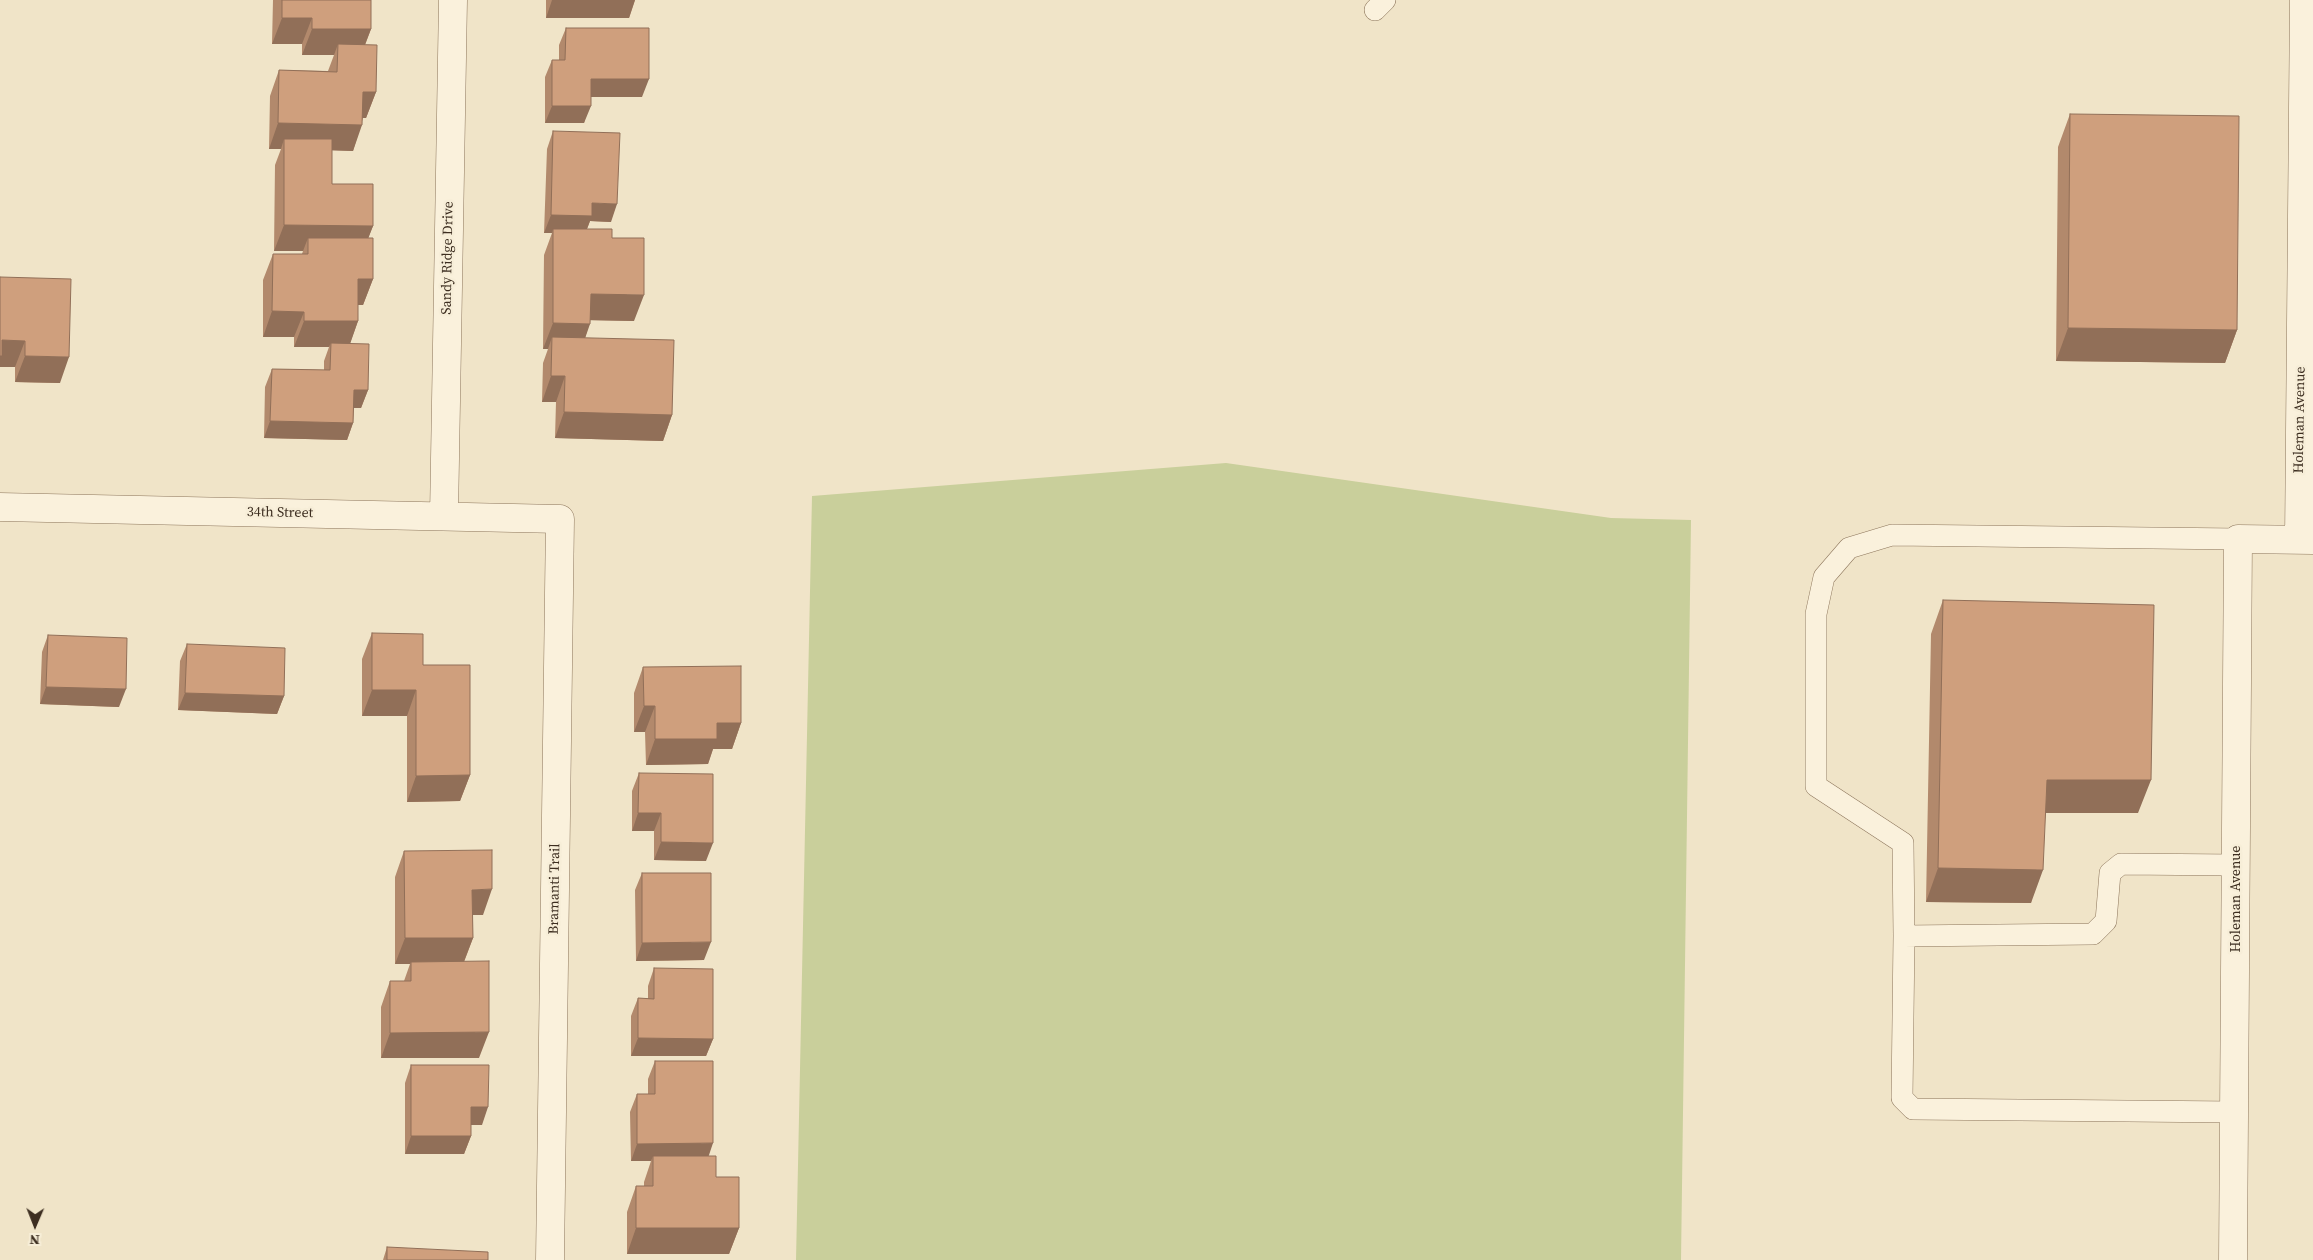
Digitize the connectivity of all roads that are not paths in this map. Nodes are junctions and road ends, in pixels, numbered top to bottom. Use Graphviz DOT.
graph roads {
  1 [pos="452,0"];
  2 [pos="2304,0"];
  3 [pos="0,507"];
  4 [pos="444,516"];
  5 [pos="560,519"];
  6 [pos="2238,539"];
  7 [pos="2306,540"];
  8 [pos="2236,865"];
  9 [pos="1904,936"];
  10 [pos="2234,1112"];
  11 [pos="550,1260"];
  12 [pos="2233,1260"];
  1 -- 4 [label="street, Sandy Ridge Drive"];
  2 -- 7 [label="street, Holeman Avenue"];
  3 -- 4 [label="street, 34th Street"];
  4 -- 5 [label="street, 34th Street"];
  5 -- 11 [label="street, Bramanti Trail"];
  6 -- 7 [label="street"];
  6 -- 8 [label="street, Holeman Avenue"];
  6 -- 9 [label="lane"];
  8 -- 9 [label="lane"];
  8 -- 10 [label="street, Holeman Avenue"];
  9 -- 10 [label="lane"];
  10 -- 12 [label="street, Holeman Avenue"];
}
